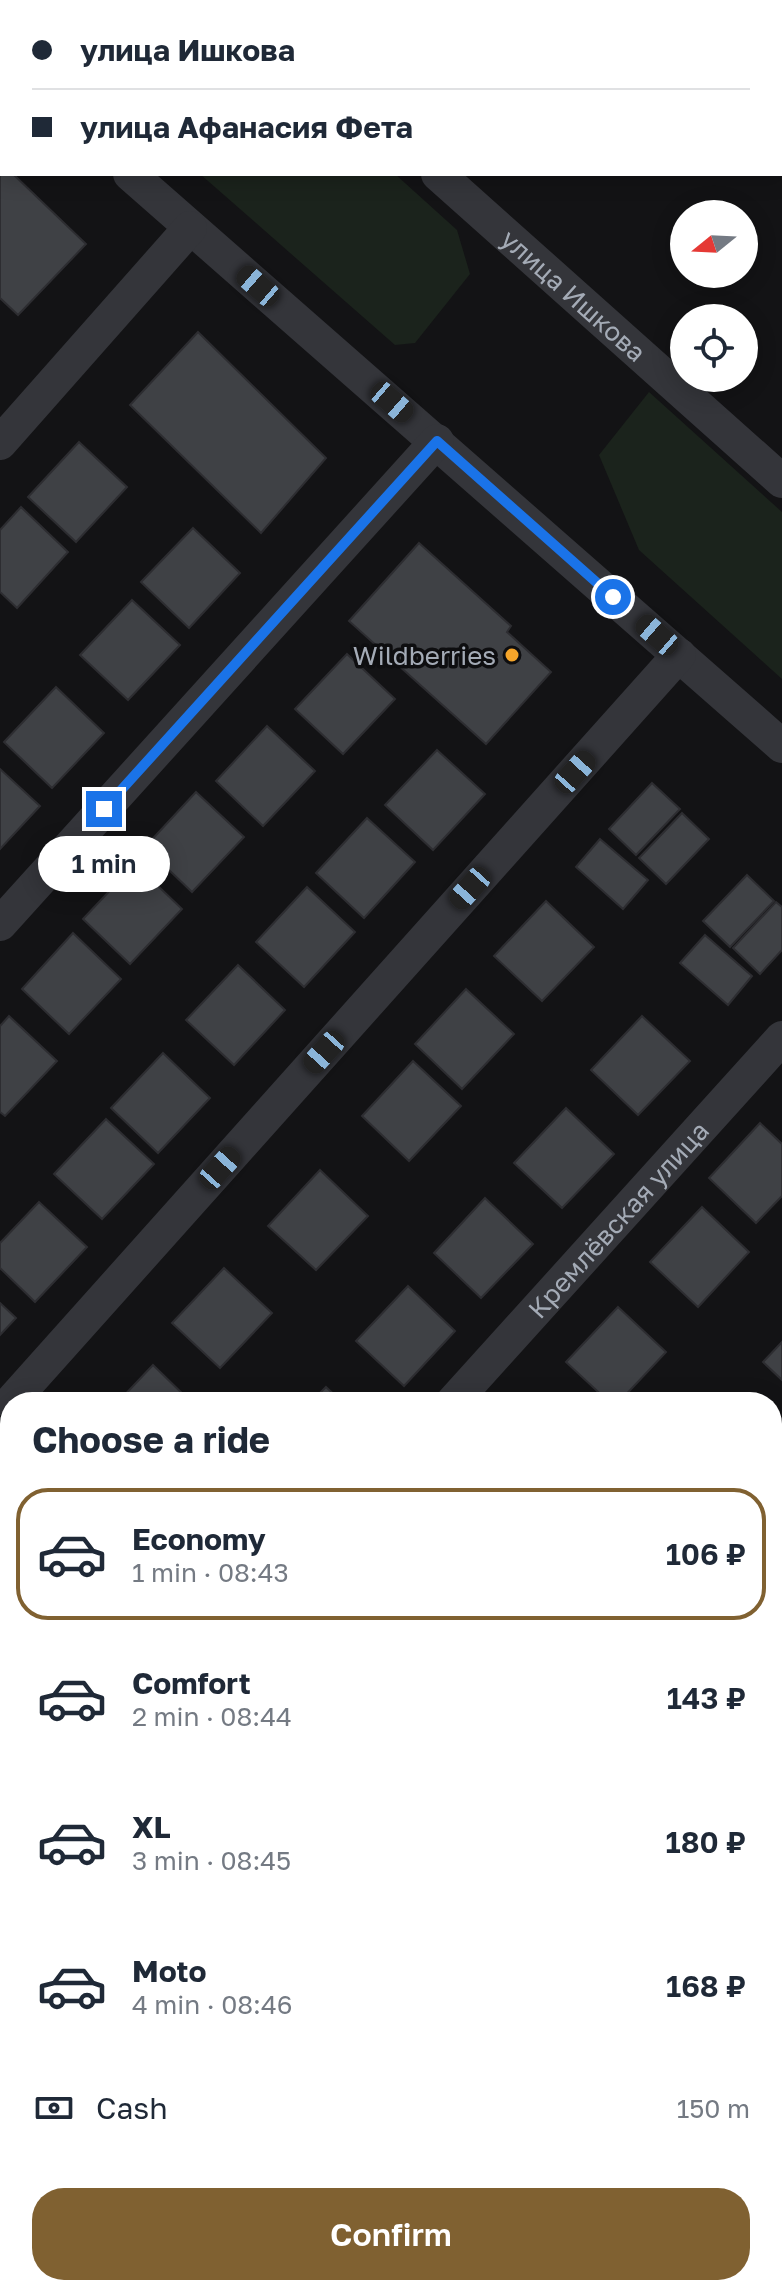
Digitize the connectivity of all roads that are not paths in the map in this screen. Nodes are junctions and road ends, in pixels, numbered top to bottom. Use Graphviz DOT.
graph roads {
  1 [pos="132,176"];
  2 [pos="451,179"];
  3 [pos="190,228"];
  4 [pos="437,441"];
  5 [pos="0,443"];
  6 [pos="782,481"];
  7 [pos="679,655"];
  8 [pos="782,746"];
  9 [pos="0,924"];
  10 [pos="782,1038"];
  11 [pos="20,1392"];
  12 [pos="462,1392"];
  1 -- 3 [label="street"];
  2 -- 6 [label="street, улица Ишкова"];
  3 -- 4 [label="street"];
  3 -- 5 [label="street"];
  4 -- 7 [label="street"];
  4 -- 9 [label="street"];
  7 -- 8 [label="street"];
  7 -- 11 [label="street"];
  10 -- 12 [label="street, Кремлёвская улица"];
}
